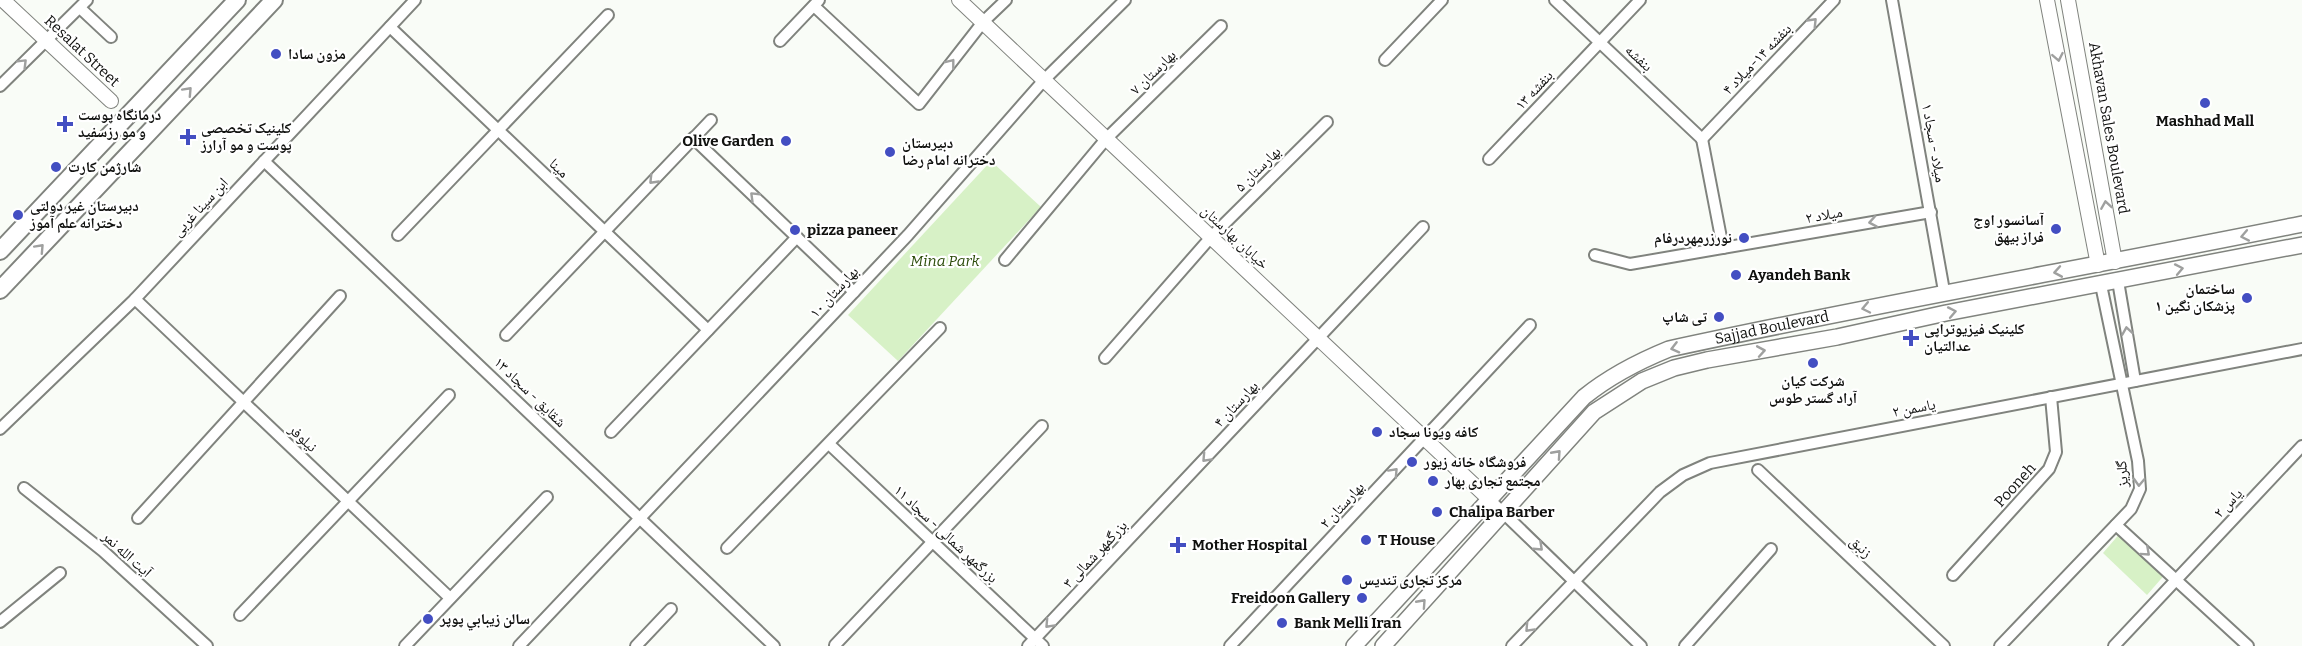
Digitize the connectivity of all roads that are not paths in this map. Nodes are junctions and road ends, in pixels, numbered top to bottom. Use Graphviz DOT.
graph roads {
  1 [pos="3,0"];
  2 [pos="237,0"];
  3 [pos="274,0"];
  4 [pos="415,0"];
  5 [pos="959,0"];
  6 [pos="1006,0"];
  7 [pos="1125,0"];
  8 [pos="1442,0"];
  9 [pos="1555,0"];
  10 [pos="1640,0"];
  11 [pos="1834,0"];
  12 [pos="1892,0"];
  13 [pos="2047,0"];
  14 [pos="2068,0"];
  15 [pos="817,3"];
  16 [pos="83,4"];
  17 [pos="608,15"];
  18 [pos="983,22"];
  19 [pos="1221,26"];
  20 [pos="390,27"];
  21 [pos="111,37"];
  22 [pos="47,40"];
  23 [pos="780,41"];
  24 [pos="1600,42"];
  25 [pos="1385,60"];
  26 [pos="1044,80"];
  27 [pos="0,86"];
  28 [pos="111,101"];
  29 [pos="711,120"];
  30 [pos="1327,122"];
  31 [pos="498,130"];
  32 [pos="693,138"];
  33 [pos="1106,139"];
  34 [pos="1702,139"];
  35 [pos="1490,159"];
  36 [pos="264,161"];
  37 [pos="1931,212"];
  38 [pos="2302,224"];
  39 [pos="1423,227"];
  40 [pos="604,232"];
  41 [pos="398,235"];
  42 [pos="797,237"];
  43 [pos="1211,237"];
  44 [pos="2302,245"];
  45 [pos="1723,248"];
  46 [pos="0,251"];
  47 [pos="1595,255"];
  48 [pos="1005,260"];
  49 [pos="2115,262"];
  50 [pos="2098,265"];
  51 [pos="2118,281"];
  52 [pos="2101,285"];
  53 [pos="0,290"];
  54 [pos="1944,291"];
  55 [pos="854,292"];
  56 [pos="340,296"];
  57 [pos="135,298"];
  58 [pos="1530,325"];
  59 [pos="940,328"];
  60 [pos="708,330"];
  61 [pos="506,335"];
  62 [pos="1318,339"];
  63 [pos="2302,349"];
  64 [pos="1105,358"];
  65 [pos="2135,381"];
  66 [pos="2121,384"];
  67 [pos="448,395"];
  68 [pos="2051,397"];
  69 [pos="245,403"];
  70 [pos="1042,426"];
  71 [pos="0,429"];
  72 [pos="611,432"];
  73 [pos="1425,439"];
  74 [pos="829,444"];
  75 [pos="2302,446"];
  76 [pos="1758,470"];
  77 [pos="24,488"];
  78 [pos="1176,490"];
  79 [pos="547,497"];
  80 [pos="1489,499"];
  81 [pos="348,502"];
  82 [pos="1504,513"];
  83 [pos="138,518"];
  84 [pos="640,518"];
  85 [pos="2116,525"];
  86 [pos="931,541"];
  87 [pos="727,548"];
  88 [pos="1771,549"];
  89 [pos="60,573"];
  90 [pos="1953,575"];
  91 [pos="1574,580"];
  92 [pos="2176,580"];
  93 [pos="450,598"];
  94 [pos="671,609"];
  95 [pos="240,615"];
  96 [pos="0,622"];
  97 [pos="1035,644"];
  98 [pos="835,645"];
  99 [pos="207,646"];
  100 [pos="405,646"];
  101 [pos="519,646"];
  102 [pos="636,646"];
  103 [pos="774,646"];
  104 [pos="1230,646"];
  105 [pos="1354,646"];
  106 [pos="1383,646"];
  107 [pos="1512,646"];
  108 [pos="1641,646"];
  109 [pos="1685,646"];
  110 [pos="1944,646"];
  111 [pos="2000,646"];
  112 [pos="2114,646"];
  113 [pos="2248,646"];
  1 -- 22 [label="street, Resalat Street"];
  2 -- 46 [label="main road"];
  53 -- 3 [label="main road, one-way"];
  4 -- 20 [label="street, ابن سینا غربی"];
  5 -- 18 [label="street, خیابان بهارستان"];
  6 -- 18 [label="street"];
  7 -- 26 [label="street, بهارستان ۱۰"];
  8 -- 25 [label="street"];
  9 -- 24 [label="street, بنفشه"];
  10 -- 24 [label="street, بنفشه ۱۳"];
  34 -- 11 [label="street, بنفشه ۱۴-میلاد ۴, one-way"];
  12 -- 37 [label="street, میلاد - سجاد ۱"];
  13 -- 50 [label="street, one-way"];
  49 -- 14 [label="street, Akhavan Sales Boulevard, one-way"];
  15 -- 18 [label="street, one-way"];
  15 -- 23 [label="street"];
  16 -- 21 [label="street"];
  16 -- 22 [label="street"];
  17 -- 31 [label="street"];
  18 -- 26 [label="street, خیابان بهارستان"];
  19 -- 33 [label="street, بهارستان ۷"];
  20 -- 31 [label="street, مینا"];
  20 -- 36 [label="street, ابن سینا غربی"];
  27 -- 22 [label="street, one-way"];
  22 -- 28 [label="street, Resalat Street"];
  24 -- 34 [label="street, بنفشه"];
  24 -- 35 [label="street, بنفشه ۱۳"];
  26 -- 33 [label="street, خیابان بهارستان"];
  26 -- 55 [label="street, بهارستان ۱۰"];
  29 -- 32 [label="street"];
  30 -- 43 [label="street, بهارستان ۵"];
  31 -- 40 [label="street, مینا"];
  31 -- 41 [label="street"];
  32 -- 40 [label="street, one-way"];
  42 -- 32 [label="street, one-way"];
  33 -- 43 [label="street, خیابان بهارستان"];
  33 -- 48 [label="street, بهارستان ۷"];
  34 -- 45 [label="street"];
  36 -- 57 [label="street, ابن سینا غربی"];
  36 -- 84 [label="street, شقایق - سجاد ۱۳"];
  37 -- 45 [label="street, میلاد ۲, one-way"];
  37 -- 54 [label="street, میلاد - سجاد ۱"];
  38 -- 49 [label="main road, Sajjad Boulevard, one-way"];
  39 -- 62 [label="street, بهارستان ۴"];
  40 -- 60 [label="street, مینا"];
  40 -- 61 [label="street"];
  42 -- 55 [label="street"];
  42 -- 60 [label="street"];
  43 -- 62 [label="street, خیابان بهارستان"];
  43 -- 64 [label="street, بهارستان ۵"];
  51 -- 44 [label="main road, Sajjad Boulevard, one-way"];
  45 -- 47 [label="street, میلاد ۲"];
  49 -- 50 [label="main road, Sajjad Boulevard"];
  49 -- 51 [label="main road"];
  50 -- 52 [label="main road"];
  50 -- 54 [label="main road, Sajjad Boulevard, one-way"];
  51 -- 52 [label="main road, Sajjad Boulevard"];
  65 -- 51 [label="street, one-way"];
  52 -- 66 [label="street, گلریز"];
  82 -- 52 [label="main road, Sajjad Boulevard, one-way"];
  54 -- 80 [label="main road, Sajjad Boulevard, one-way"];
  55 -- 84 [label="street, بهارستان ۱۰"];
  56 -- 69 [label="street"];
  57 -- 69 [label="street, نیلوفر"];
  57 -- 71 [label="street, ابن سینا غربی"];
  58 -- 73 [label="street, بهارستان ۲"];
  59 -- 74 [label="street"];
  60 -- 72 [label="street"];
  62 -- 73 [label="street, خیابان بهارستان"];
  62 -- 78 [label="street, بهارستان ۴, one-way"];
  63 -- 65 [label="street, یاسمن ۲"];
  65 -- 66 [label="street, یاسمن ۲"];
  66 -- 68 [label="street, یاسمن ۲"];
  66 -- 85 [label="street, گلریز, one-way"];
  67 -- 81 [label="street"];
  68 -- 90 [label="street, Pooneh"];
  68 -- 91 [label="street, یاسمن ۲"];
  69 -- 81 [label="street, نیلوفر"];
  69 -- 83 [label="street"];
  70 -- 86 [label="street"];
  73 -- 80 [label="street, خیابان بهارستان"];
  104 -- 73 [label="street, بهارستان ۲, one-way"];
  74 -- 86 [label="street, بزرگمهر شمالی - سجاد ۱۱"];
  74 -- 87 [label="street"];
  75 -- 92 [label="street, یاس ۲"];
  76 -- 110 [label="street, زنبق"];
  77 -- 99 [label="street, آیت الله نمر"];
  78 -- 97 [label="street, بزرگمهر شمالی ۳, one-way"];
  79 -- 93 [label="street"];
  80 -- 82 [label="street"];
  80 -- 105 [label="main road, Sajjad Boulevard"];
  81 -- 93 [label="street, نیلوفر"];
  81 -- 95 [label="street"];
  82 -- 91 [label="street, one-way"];
  106 -- 82 [label="main road, Sajjad Boulevard, one-way"];
  84 -- 101 [label="street, بهارستان ۱۰"];
  84 -- 103 [label="street, شقایق - سجاد ۱۳"];
  85 -- 92 [label="street, one-way"];
  85 -- 111 [label="street, گلریز"];
  86 -- 97 [label="street, بزرگمهر شمالی - سجاد ۱۱"];
  86 -- 98 [label="street"];
  88 -- 109 [label="street"];
  89 -- 96 [label="street"];
  91 -- 107 [label="street, یاسمن ۲, one-way"];
  91 -- 108 [label="street"];
  92 -- 112 [label="street, یاس ۲"];
  92 -- 113 [label="street"];
  93 -- 100 [label="street"];
  94 -- 102 [label="street"];
}
